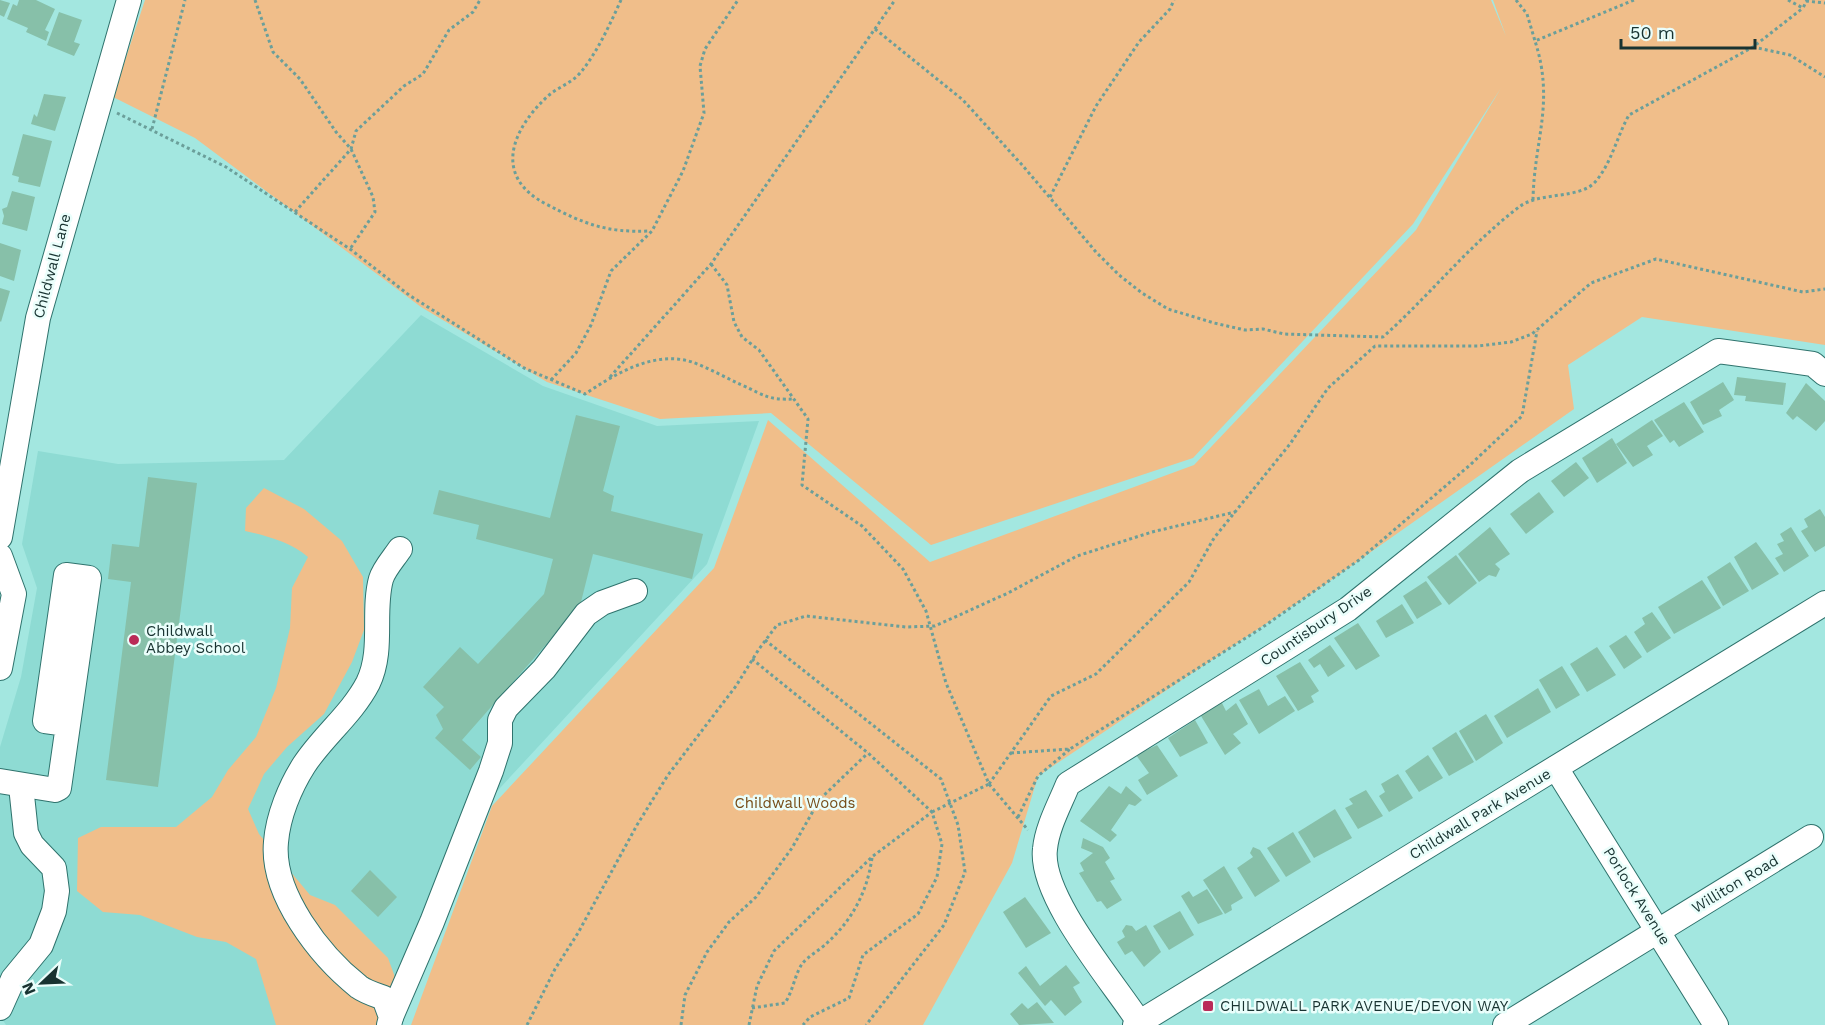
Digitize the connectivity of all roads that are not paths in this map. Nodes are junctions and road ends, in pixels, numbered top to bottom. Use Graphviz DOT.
graph roads {
  1 [pos="129,0"];
  2 [pos="1825,374"];
  3 [pos="8,433"];
  4 [pos="0,537"];
  5 [pos="400,549"];
  6 [pos="0,556"];
  7 [pos="635,591"];
  8 [pos="1825,603"];
  9 [pos="0,668"];
  10 [pos="67,724"];
  11 [pos="1556,768"];
  12 [pos="10,783"];
  13 [pos="1811,837"];
  14 [pos="1658,930"];
  15 [pos="0,1008"];
  16 [pos="390,1021"];
  17 [pos="1138,1024"];
  18 [pos="1505,1025"];
  19 [pos="1716,1025"];
  1 -- 3 [label="street, Childwall Lane"];
  2 -- 17 [label="street, Countisbury Drive"];
  3 -- 4 [label="street, Childwall Lane"];
  5 -- 16 [label="street"];
  6 -- 9 [label="street"];
  7 -- 16 [label="street"];
  8 -- 11 [label="street, Childwall Park Avenue"];
  10 -- 10 [label="street"];
  10 -- 12 [label="street"];
  11 -- 14 [label="street, Porlock Avenue"];
  11 -- 17 [label="street, Childwall Park Avenue"];
  12 -- 15 [label="street"];
  13 -- 14 [label="street, Williton Road"];
  14 -- 18 [label="street, Williton Road"];
  14 -- 19 [label="street, Porlock Avenue"];
}
